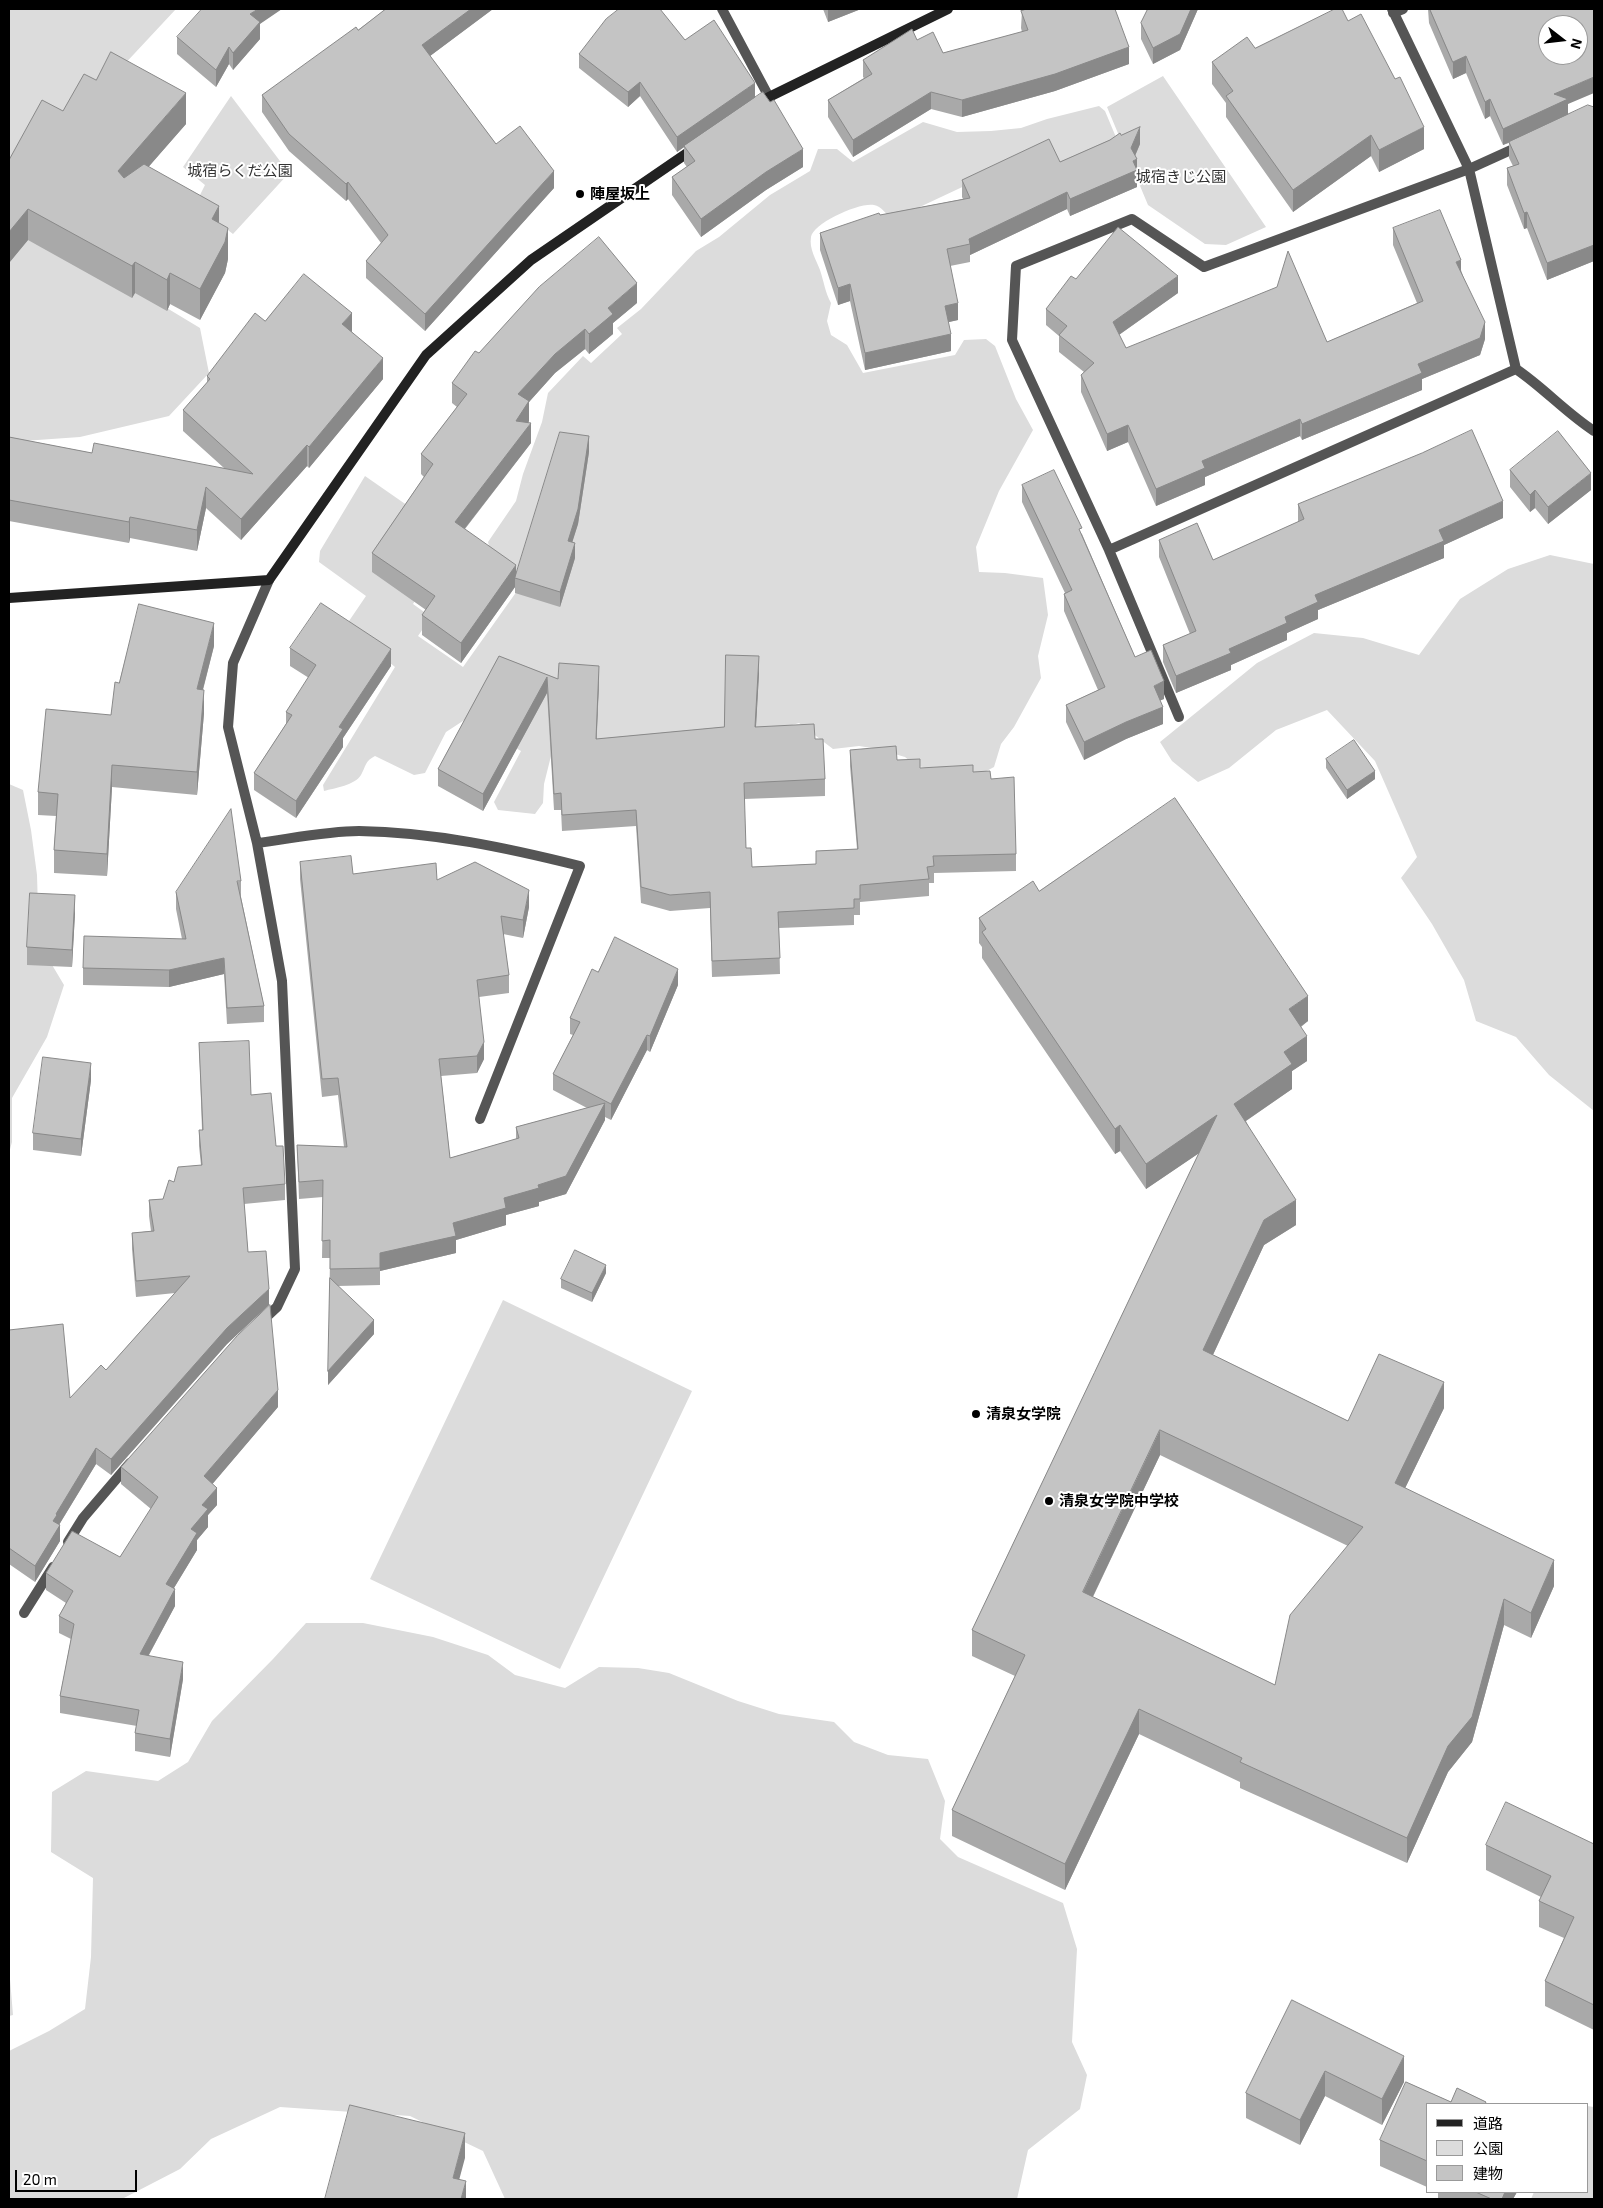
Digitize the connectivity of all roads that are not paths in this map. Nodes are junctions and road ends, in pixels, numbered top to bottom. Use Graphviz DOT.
graph roads {
  1 [pos="722,9"];
  2 [pos="948,9"];
  3 [pos="1396,10"];
  4 [pos="768,97"];
  5 [pos="752,109"];
  6 [pos="1532,140"];
  7 [pos="703,142"];
  8 [pos="1469,169"];
  9 [pos="1516,369"];
  10 [pos="1594,431"];
  11 [pos="1109,550"];
  12 [pos="269,580"];
  13 [pos="9,598"];
  14 [pos="1179,718"];
  15 [pos="257,843"];
  16 [pos="480,1119"];
  17 [pos="252,1330"];
  18 [pos="139,1453"];
  19 [pos="24,1613"];
  1 -- 4 [label="street"];
  2 -- 4 [label="street"];
  3 -- 8 [label="street"];
  4 -- 5 [label="street"];
  6 -- 8 [label="street"];
  7 -- 12 [label="street"];
  8 -- 9 [label="street"];
  8 -- 11 [label="street"];
  9 -- 10 [label="street"];
  9 -- 11 [label="street"];
  11 -- 14 [label="street"];
  12 -- 13 [label="street"];
  12 -- 15 [label="street"];
  15 -- 16 [label="street"];
  15 -- 17 [label="street"];
  18 -- 19 [label="street"];
}
